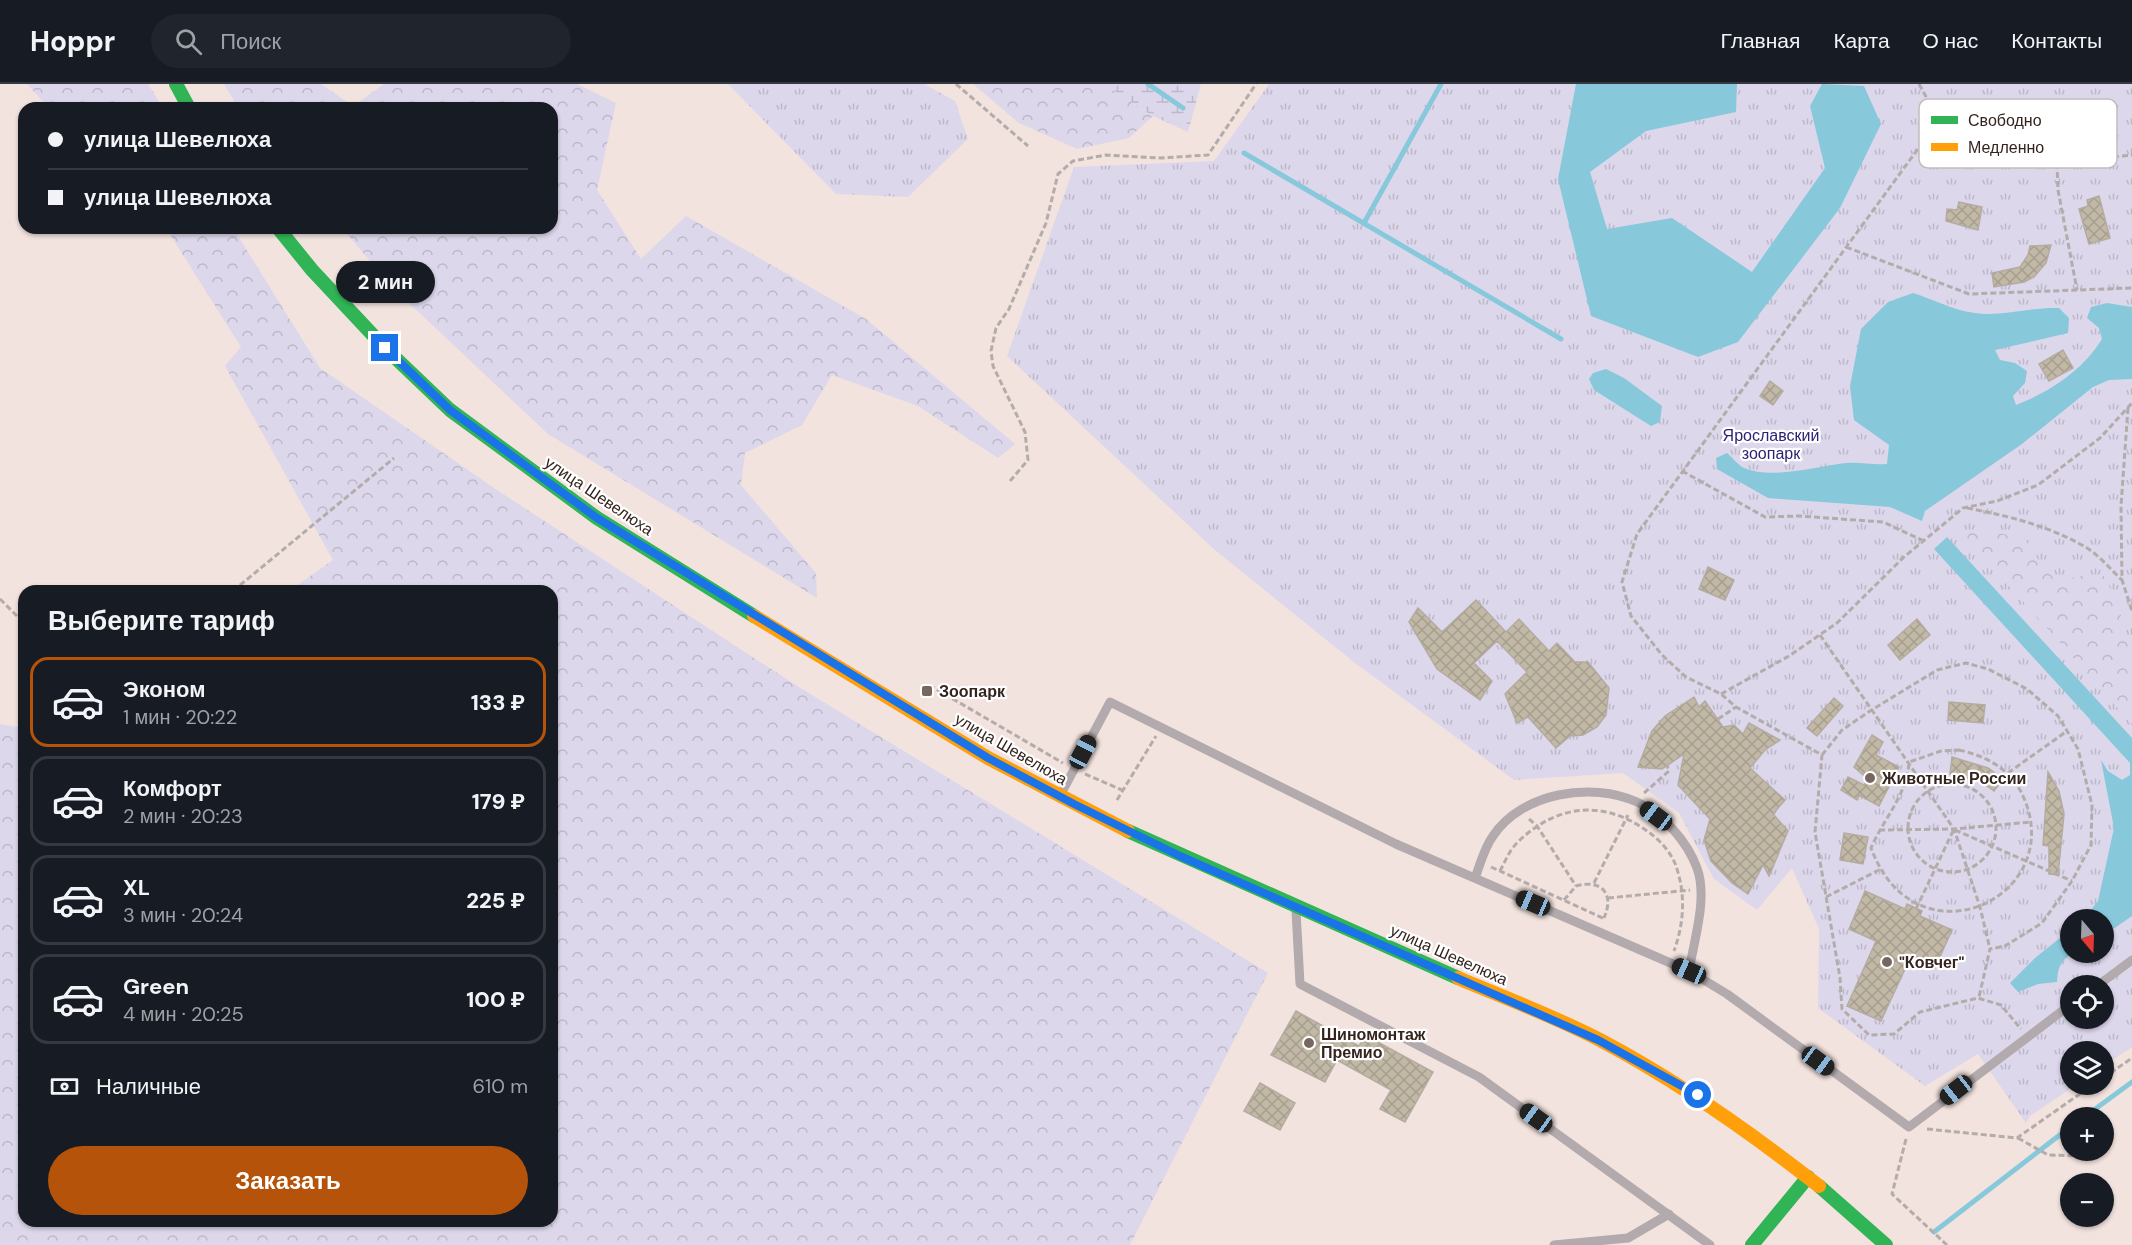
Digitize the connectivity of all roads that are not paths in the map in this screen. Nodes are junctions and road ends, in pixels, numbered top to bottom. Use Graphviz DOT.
graph roads {
  1 [pos="176,84"];
  2 [pos="186,102"];
  3 [pos="283,234"];
  4 [pos="1059,796"];
  5 [pos="1476,878"];
  6 [pos="1295,906"];
  7 [pos="2132,960"];
  8 [pos="1689,971"];
  9 [pos="2112,975"];
  10 [pos="2060,1012"];
  11 [pos="1808,1177"];
  12 [pos="1669,1214"];
  13 [pos="1627,1242"];
  14 [pos="1554,1245"];
  15 [pos="1710,1245"];
  16 [pos="1752,1245"];
  17 [pos="1886,1245"];
  1 -- 2 [label="main road"];
  3 -- 4 [label="main road, улица Шевелюха"];
  4 -- 5 [label="lane"];
  4 -- 6 [label="main road, улица Шевелюха"];
  5 -- 8 [label="lane"];
  5 -- 8 [label="lane"];
  6 -- 11 [label="main road, улица Шевелюха"];
  6 -- 12 [label="lane"];
  7 -- 9 [label="lane"];
  8 -- 10 [label="lane"];
  11 -- 16 [label="main road"];
  11 -- 17 [label="main road, улица Шевелюха"];
  12 -- 13 [label="lane"];
  12 -- 15 [label="lane"];
  13 -- 14 [label="lane"];
}
